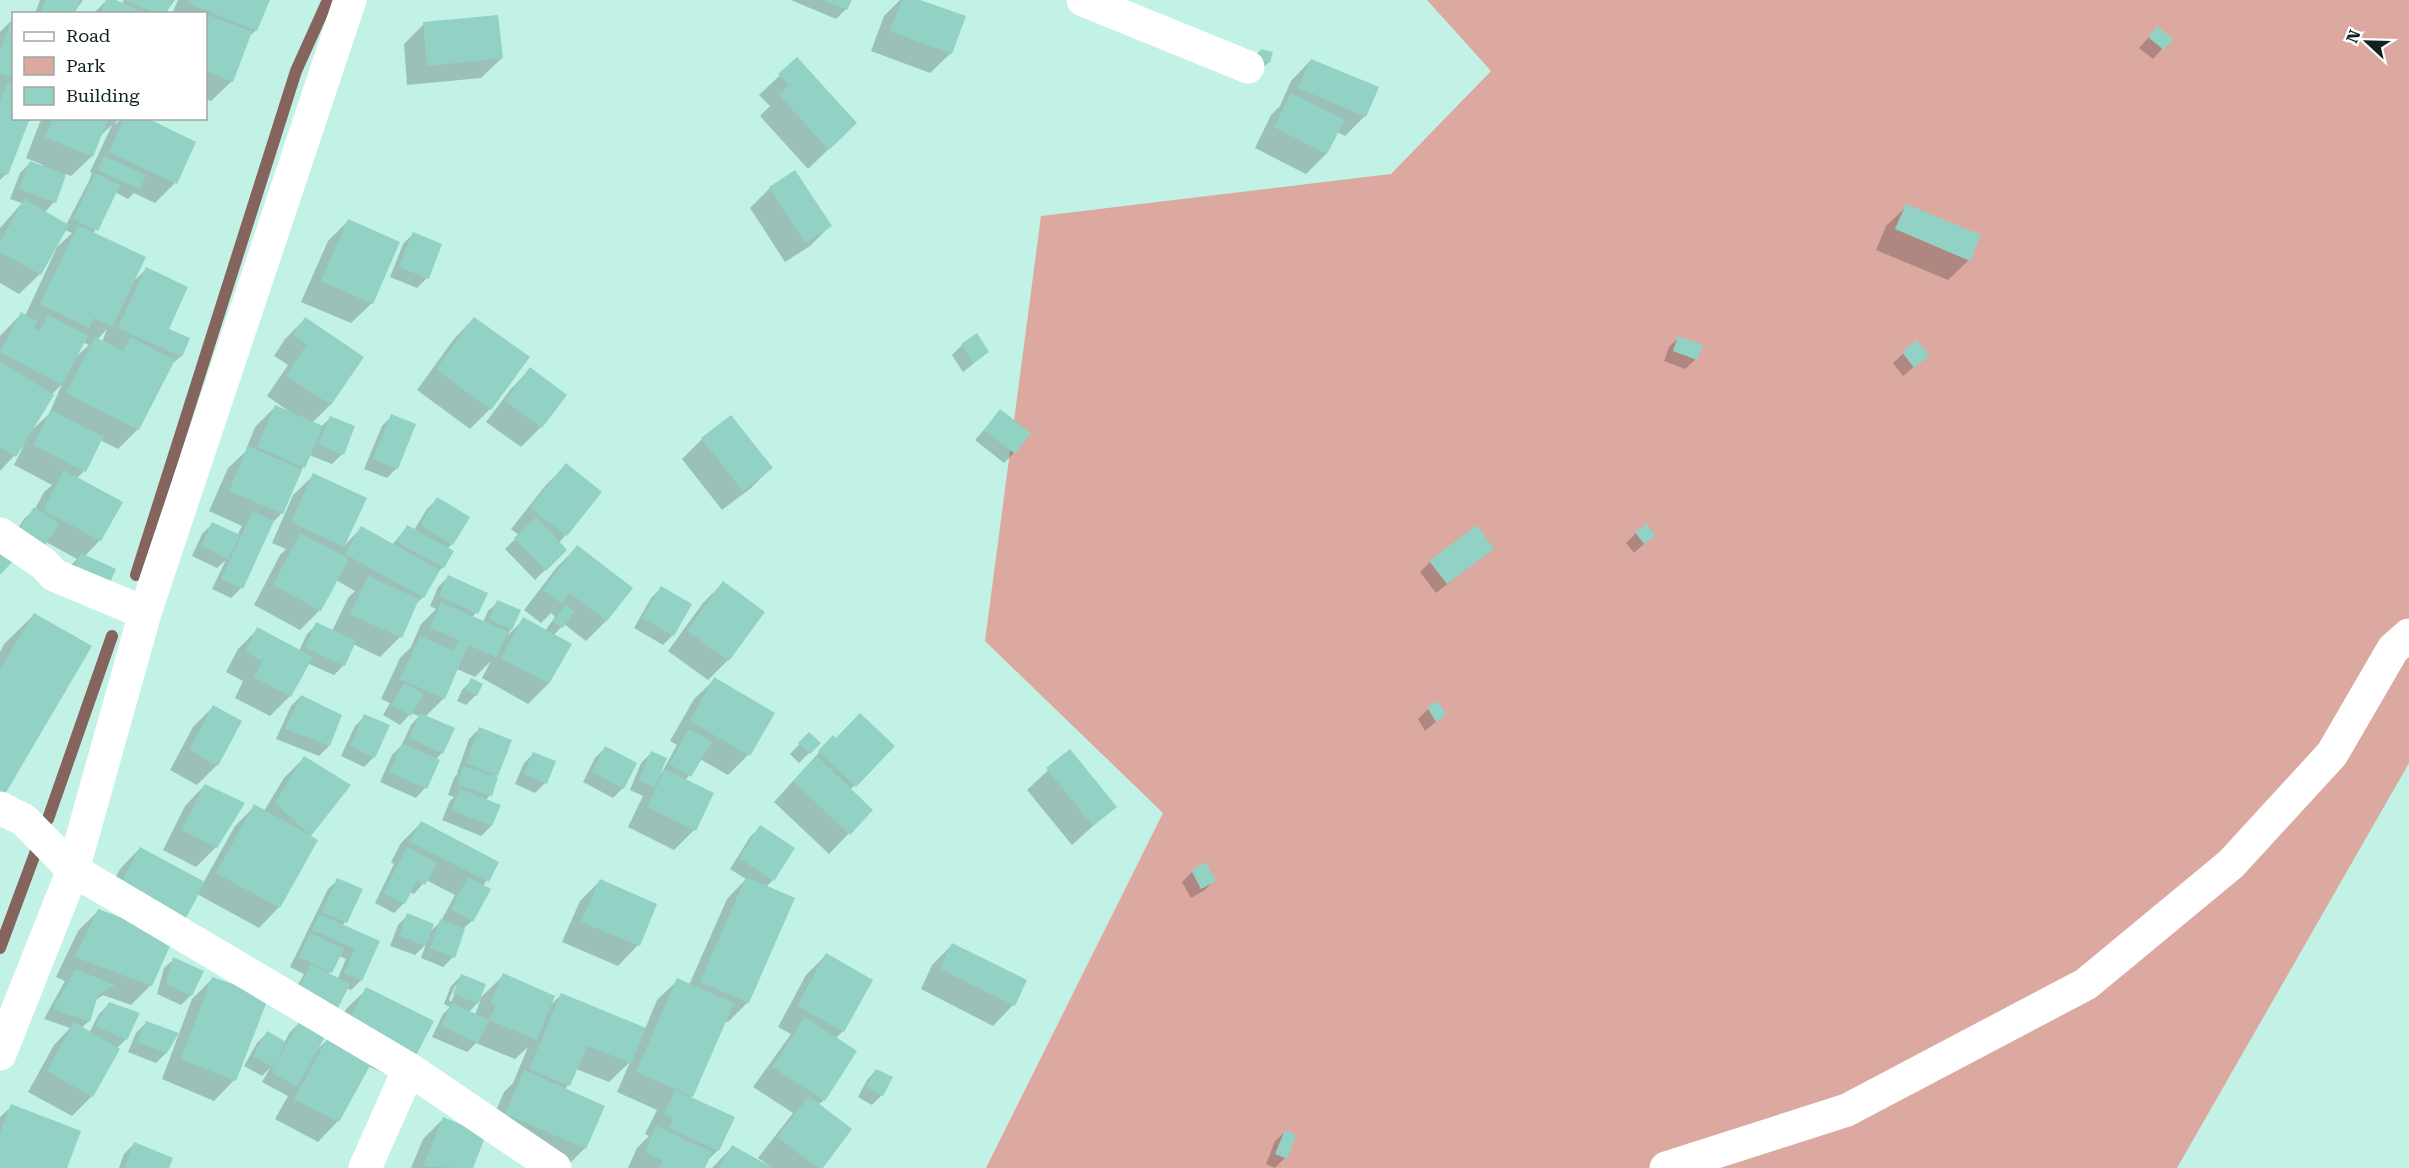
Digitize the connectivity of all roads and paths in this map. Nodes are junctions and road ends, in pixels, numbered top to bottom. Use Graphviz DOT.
graph roads {
  1 [pos="350,0"];
  2 [pos="1083,0"];
  3 [pos="1248,67"];
  4 [pos="0,534"];
  5 [pos="145,613"];
  6 [pos="2409,635"];
  7 [pos="0,808"];
  8 [pos="73,870"];
  9 [pos="0,1054"];
  10 [pos="409,1070"];
  11 [pos="365,1168"];
  12 [pos="555,1168"];
  13 [pos="1666,1168"];
  1 -- 5 [label="street"];
  2 -- 3 [label="street"];
  4 -- 5 [label="street"];
  5 -- 8 [label="street"];
  6 -- 13 [label="street"];
  7 -- 8 [label="street"];
  8 -- 9 [label="street"];
  8 -- 10 [label="street"];
  10 -- 11 [label="street"];
  10 -- 12 [label="street"];
}
